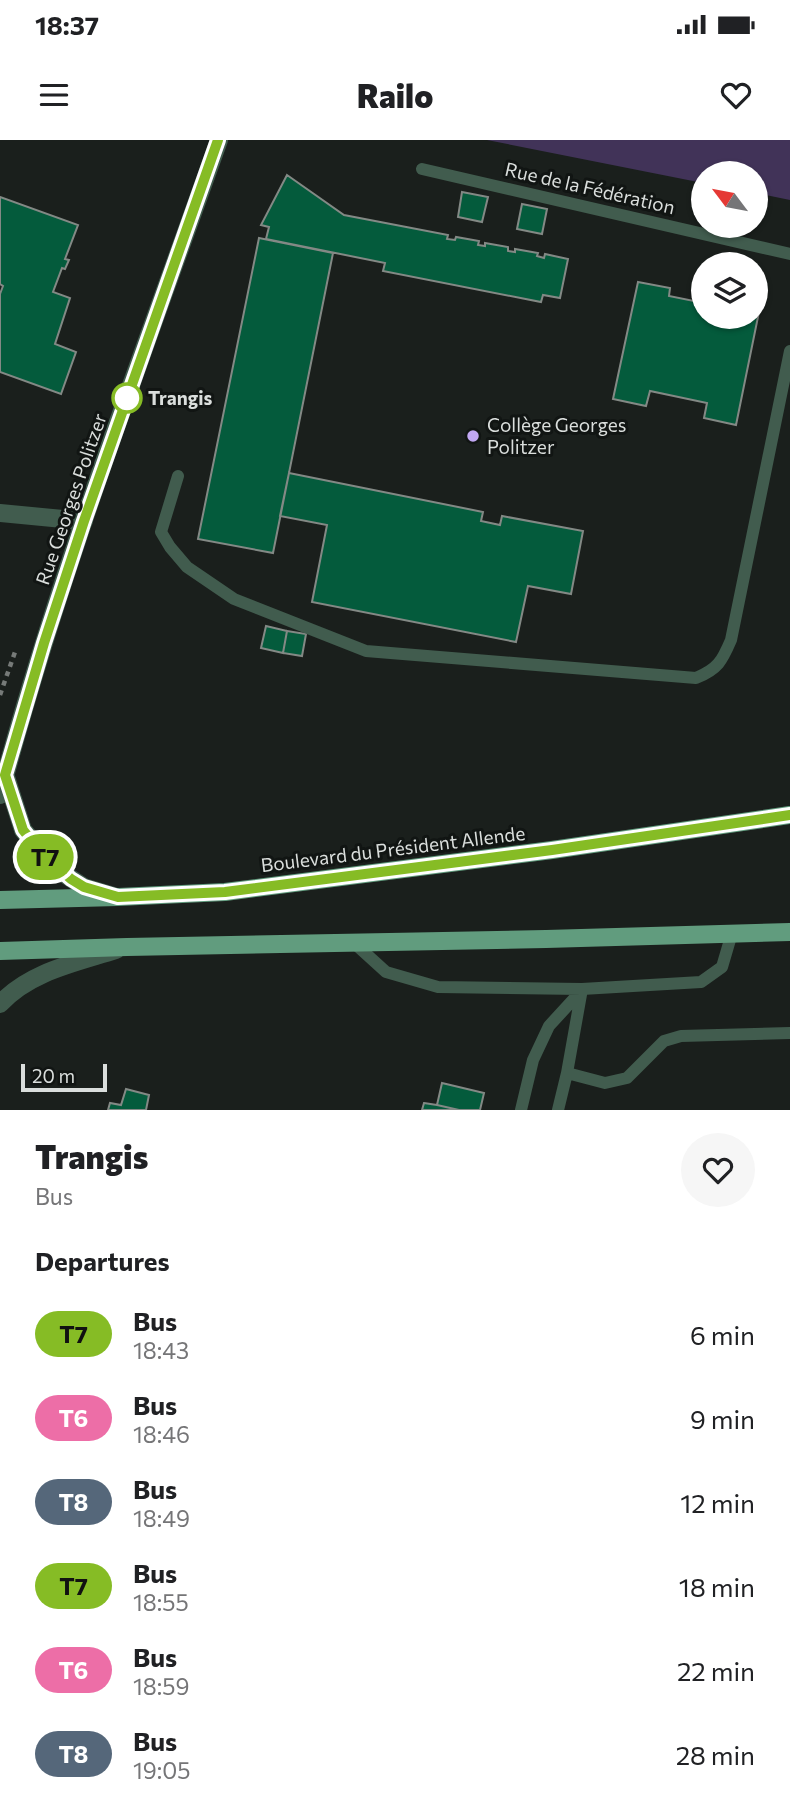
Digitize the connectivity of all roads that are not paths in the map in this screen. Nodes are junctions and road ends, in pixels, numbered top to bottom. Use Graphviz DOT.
graph roads {
  1 [pos="219,140"];
  2 [pos="422,169"];
  3 [pos="790,254"];
  4 [pos="790,351"];
  5 [pos="178,476"];
  6 [pos="0,513"];
  7 [pos="84,521"];
  8 [pos="5,775"];
  9 [pos="0,795"];
  10 [pos="790,815"];
  11 [pos="118,897"];
  12 [pos="0,900"];
  13 [pos="790,932"];
  14 [pos="732,933"];
  15 [pos="353,942"];
  16 [pos="127,947"];
  17 [pos="0,951"];
  18 [pos="582,989"];
  19 [pos="0,1004"];
  20 [pos="790,1033"];
  21 [pos="567,1073"];
  22 [pos="521,1110"];
  23 [pos="558,1110"];
  1 -- 7 [label="street, Rue Georges Politzer"];
  2 -- 3 [label="lane, Rue de la Fédération"];
  4 -- 5 [label="lane"];
  6 -- 7 [label="street"];
  7 -- 8 [label="street, Rue Georges Politzer"];
  8 -- 9 [label="street, Rue Georges Politzer"];
  8 -- 11 [label="street"];
  10 -- 11 [label="main road, Boulevard du Président Allende"];
  11 -- 12 [label="main road, Boulevard du Président Allende"];
  13 -- 14 [label="main road"];
  14 -- 15 [label="main road"];
  14 -- 18 [label="lane"];
  15 -- 16 [label="main road"];
  15 -- 18 [label="lane"];
  16 -- 17 [label="main road"];
  16 -- 19 [label="street"];
  18 -- 21 [label="lane"];
  18 -- 22 [label="lane"];
  20 -- 21 [label="lane"];
  21 -- 23 [label="lane"];
}
